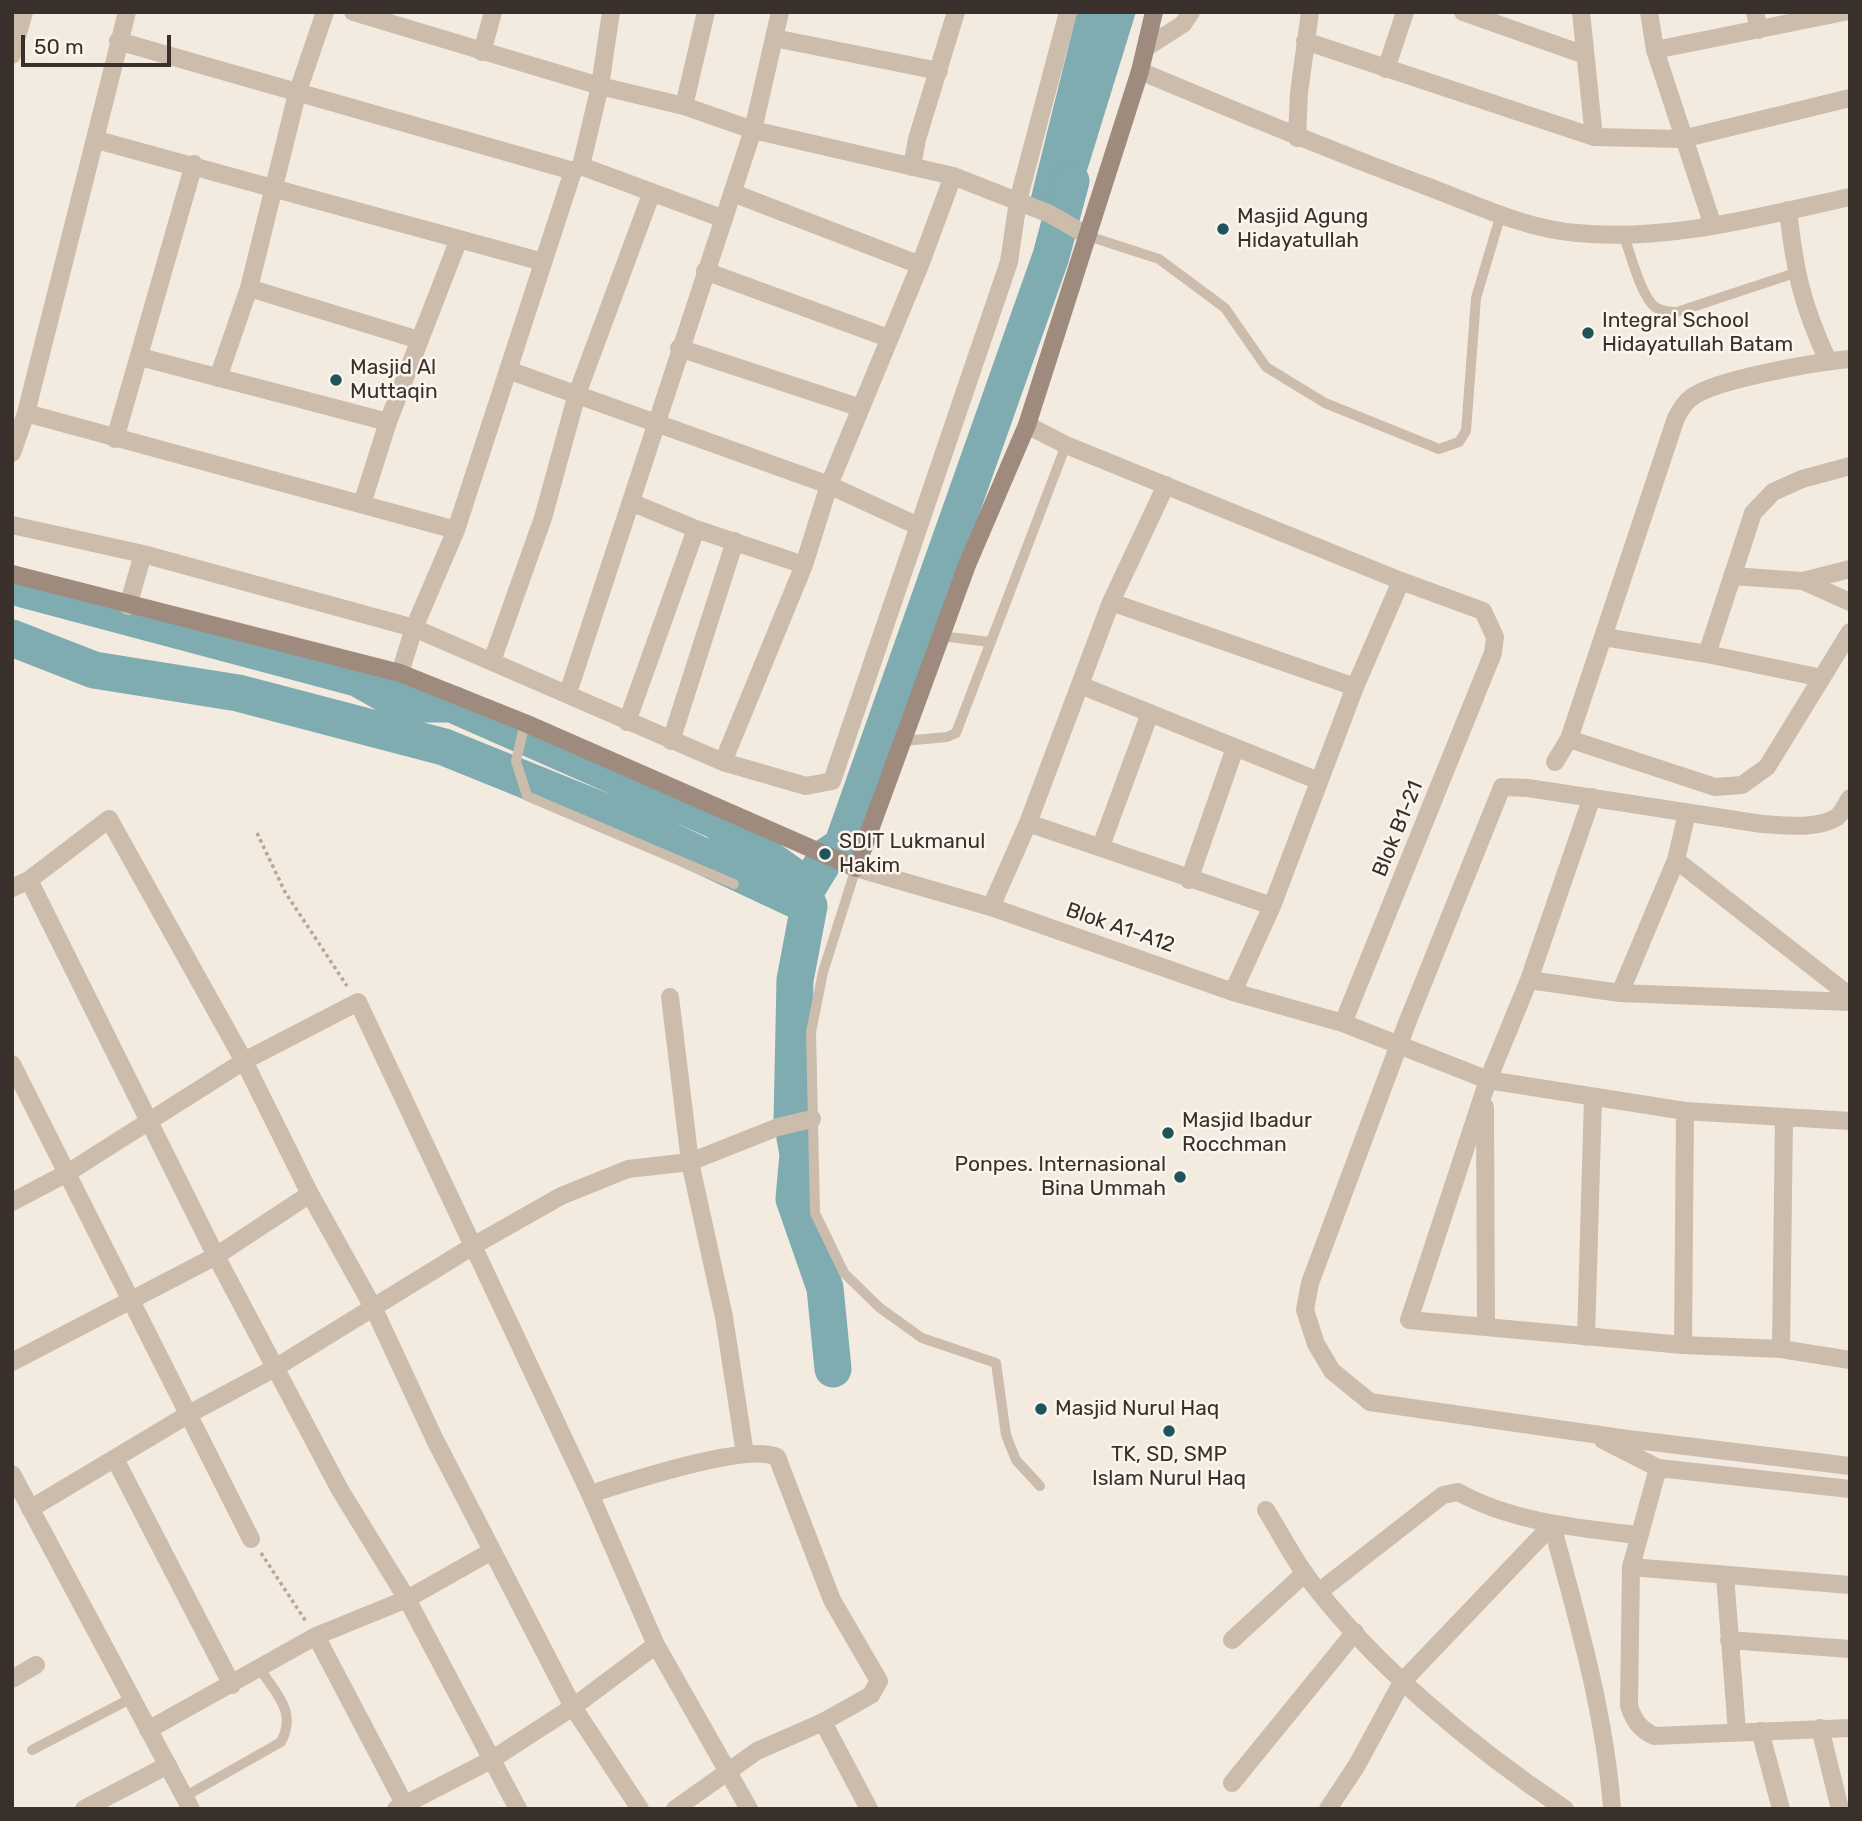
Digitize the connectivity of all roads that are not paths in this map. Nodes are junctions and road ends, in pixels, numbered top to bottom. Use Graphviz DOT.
graph roads {
  1 [pos="24,12"];
  2 [pos="127,12"];
  3 [pos="325,12"];
  4 [pos="353,12"];
  5 [pos="493,12"];
  6 [pos="611,12"];
  7 [pos="706,12"];
  8 [pos="780,12"];
  9 [pos="957,12"];
  10 [pos="1068,12"];
  11 [pos="1154,12"];
  12 [pos="1191,12"];
  13 [pos="1310,12"];
  14 [pos="1405,12"];
  15 [pos="1463,12"];
  16 [pos="1581,12"];
  17 [pos="1649,12"];
  18 [pos="1836,13"];
  19 [pos="394,19"];
  20 [pos="1757,21"];
  21 [pos="774,38"];
  22 [pos="118,41"];
  23 [pos="1306,41"];
  24 [pos="1147,47"];
  25 [pos="1655,50"];
  26 [pos="482,52"];
  27 [pos="12,55"];
  28 [pos="1586,55"];
  29 [pos="1386,69"];
  30 [pos="939,71"];
  31 [pos="1140,71"];
  32 [pos="600,86"];
  33 [pos="297,94"];
  34 [pos="1850,97"];
  35 [pos="684,106"];
  36 [pos="753,130"];
  37 [pos="1594,137"];
  38 [pos="1297,138"];
  39 [pos="1682,139"];
  40 [pos="97,140"];
  41 [pos="194,164"];
  42 [pos="912,167"];
  43 [pos="577,169"];
  44 [pos="953,176"];
  45 [pos="274,187"];
  46 [pos="652,192"];
  47 [pos="733,193"];
  48 [pos="1850,197"];
  49 [pos="1018,201"];
  50 [pos="1788,210"];
  51 [pos="1501,214"];
  52 [pos="724,219"];
  53 [pos="1712,223"];
  54 [pos="1082,233"];
  55 [pos="1624,236"];
  56 [pos="459,239"];
  57 [pos="543,262"];
  58 [pos="920,265"];
  59 [pos="705,271"];
  60 [pos="1795,272"];
  61 [pos="249,288"];
  62 [pos="888,338"];
  63 [pos="419,340"];
  64 [pos="679,348"];
  65 [pos="140,357"];
  66 [pos="1850,359"];
  67 [pos="1828,361"];
  68 [pos="508,370"];
  69 [pos="218,378"];
  70 [pos="577,394"];
  71 [pos="861,408"];
  72 [pos="26,413"];
  73 [pos="388,422"];
  74 [pos="657,423"];
  75 [pos="1027,425"];
  76 [pos="115,439"];
  77 [pos="1066,444"];
  78 [pos="12,453"];
  79 [pos="1850,466"];
  80 [pos="829,485"];
  81 [pos="1166,485"];
  82 [pos="633,503"];
  83 [pos="362,504"];
  84 [pos="12,525"];
  85 [pos="918,526"];
  86 [pos="695,528"];
  87 [pos="456,530"];
  88 [pos="735,541"];
  89 [pos="141,558"];
  90 [pos="804,565"];
  91 [pos="1850,569"];
  92 [pos="12,574"];
  93 [pos="1732,576"];
  94 [pos="1401,581"];
  95 [pos="1803,581"];
  96 [pos="129,599"];
  97 [pos="1111,602"];
  98 [pos="1850,602"];
  99 [pos="413,631"];
  100 [pos="1850,632"];
  101 [pos="941,636"];
  102 [pos="1604,637"];
  103 [pos="990,642"];
  104 [pos="1707,654"];
  105 [pos="492,661"];
  106 [pos="402,665"];
  107 [pos="1822,678"];
  108 [pos="1080,685"];
  109 [pos="1355,687"];
  110 [pos="568,693"];
  111 [pos="1150,713"];
  112 [pos="627,722"];
  113 [pos="525,723"];
  114 [pos="1570,739"];
  115 [pos="671,741"];
  116 [pos="903,741"];
  117 [pos="1235,748"];
  118 [pos="723,762"];
  119 [pos="1555,762"];
  120 [pos="1319,781"];
  121 [pos="1592,797"];
  122 [pos="1850,798"];
  123 [pos="1687,813"];
  124 [pos="1028,823"];
  125 [pos="1101,846"];
  126 [pos="1675,860"];
  127 [pos="856,867"];
  128 [pos="29,880"];
  129 [pos="1189,880"];
  130 [pos="734,884"];
  131 [pos="12,888"];
  132 [pos="1272,906"];
  133 [pos="991,907"];
  134 [pos="1529,980"];
  135 [pos="1233,992"];
  136 [pos="1620,993"];
  137 [pos="1850,996"];
  138 [pos="670,997"];
  139 [pos="1850,1002"];
  140 [pos="1343,1023"];
  141 [pos="1399,1045"];
  142 [pos="244,1062"];
  143 [pos="12,1064"];
  144 [pos="1487,1086"];
  145 [pos="1593,1098"];
  146 [pos="1685,1111"];
  147 [pos="1784,1117"];
  148 [pos="806,1121"];
  149 [pos="1850,1121"];
  150 [pos="150,1123"];
  151 [pos="690,1161"];
  152 [pos="69,1172"];
  153 [pos="310,1194"];
  154 [pos="12,1202"];
  155 [pos="473,1246"];
  156 [pos="216,1256"];
  157 [pos="129,1299"];
  158 [pos="374,1309"];
  159 [pos="1486,1327"];
  160 [pos="1586,1337"];
  161 [pos="1683,1345"];
  162 [pos="1781,1349"];
  163 [pos="1850,1360"];
  164 [pos="12,1362"];
  165 [pos="275,1368"];
  166 [pos="189,1414"];
  167 [pos="1590,1434"];
  168 [pos="745,1454"];
  169 [pos="115,1459"];
  170 [pos="1850,1466"];
  171 [pos="1658,1468"];
  172 [pos="12,1475"];
  173 [pos="1040,1486"];
  174 [pos="1850,1489"];
  175 [pos="590,1494"];
  176 [pos="30,1509"];
  177 [pos="1266,1510"];
  178 [pos="1552,1525"];
  179 [pos="1638,1535"];
  180 [pos="251,1539"];
  181 [pos="492,1551"];
  182 [pos="1631,1567"];
  183 [pos="1305,1573"];
  184 [pos="1725,1576"];
  185 [pos="1850,1585"];
  186 [pos="1320,1591"];
  187 [pos="407,1599"];
  188 [pos="1355,1632"];
  189 [pos="316,1636"];
  190 [pos="1233,1640"];
  191 [pos="1729,1640"];
  192 [pos="656,1645"];
  193 [pos="1850,1649"];
  194 [pos="36,1665"];
  195 [pos="260,1669"];
  196 [pos="12,1679"];
  197 [pos="1402,1682"];
  198 [pos="232,1685"];
  199 [pos="130,1699"];
  200 [pos="573,1707"];
  201 [pos="823,1722"];
  202 [pos="1820,1728"];
  203 [pos="1850,1728"];
  204 [pos="148,1730"];
  205 [pos="1760,1731"];
  206 [pos="1737,1732"];
  207 [pos="32,1750"];
  208 [pos="491,1760"];
  209 [pos="168,1765"];
  210 [pos="730,1772"];
  211 [pos="1232,1783"];
  212 [pos="187,1803"];
  213 [pos="402,1807"];
  214 [pos="84,1809"];
  215 [pos="518,1809"];
  216 [pos="640,1809"];
  217 [pos="675,1809"];
  218 [pos="749,1809"];
  219 [pos="869,1809"];
  220 [pos="1328,1809"];
  221 [pos="1565,1809"];
  222 [pos="1612,1809"];
  223 [pos="1781,1809"];
  224 [pos="1840,1809"];
  1 -- 27 [label="street"];
  2 -- 22 [label="street"];
  3 -- 33 [label="street"];
  4 -- 19 [label="street"];
  5 -- 26 [label="street"];
  6 -- 32 [label="street"];
  7 -- 35 [label="street"];
  8 -- 21 [label="street"];
  9 -- 30 [label="street"];
  10 -- 49 [label="street"];
  11 -- 24 [label="street"];
  12 -- 24 [label="street"];
  13 -- 23 [label="street"];
  14 -- 29 [label="street"];
  15 -- 28 [label="street"];
  16 -- 28 [label="street"];
  17 -- 25 [label="street"];
  18 -- 20 [label="street"];
  19 -- 26 [label="street"];
  20 -- 25 [label="street"];
  21 -- 30 [label="street"];
  21 -- 36 [label="street"];
  22 -- 33 [label="street"];
  22 -- 40 [label="street"];
  23 -- 29 [label="street"];
  23 -- 38 [label="street"];
  24 -- 31 [label="street"];
  25 -- 39 [label="street"];
  26 -- 32 [label="street"];
  28 -- 37 [label="street"];
  29 -- 37 [label="street"];
  30 -- 42 [label="street"];
  31 -- 38 [label="street"];
  31 -- 54 [label="street"];
  32 -- 35 [label="street"];
  32 -- 43 [label="street"];
  33 -- 43 [label="street"];
  33 -- 45 [label="street"];
  34 -- 39 [label="street"];
  35 -- 36 [label="street"];
  36 -- 42 [label="street"];
  36 -- 47 [label="street"];
  37 -- 39 [label="street"];
  38 -- 51 [label="street"];
  39 -- 53 [label="street"];
  40 -- 41 [label="street"];
  40 -- 72 [label="street"];
  41 -- 45 [label="street"];
  41 -- 65 [label="street"];
  42 -- 44 [label="street"];
  43 -- 46 [label="street"];
  43 -- 57 [label="street"];
  44 -- 49 [label="street"];
  44 -- 58 [label="street"];
  45 -- 56 [label="street"];
  45 -- 61 [label="street"];
  46 -- 52 [label="street"];
  46 -- 70 [label="street"];
  47 -- 52 [label="street"];
  47 -- 58 [label="street"];
  48 -- 50 [label="street"];
  49 -- 54 [label="street"];
  49 -- 85 [label="street"];
  50 -- 53 [label="street"];
  50 -- 60 [label="street"];
  51 -- 54 [label="lane"];
  51 -- 55 [label="street"];
  52 -- 59 [label="street"];
  53 -- 55 [label="street"];
  54 -- 75 [label="street"];
  55 -- 60 [label="lane"];
  56 -- 57 [label="street"];
  56 -- 63 [label="street"];
  57 -- 68 [label="street"];
  58 -- 62 [label="street"];
  59 -- 62 [label="street"];
  59 -- 64 [label="street"];
  60 -- 67 [label="street"];
  61 -- 63 [label="street"];
  61 -- 69 [label="street"];
  62 -- 71 [label="street"];
  63 -- 73 [label="street"];
  64 -- 71 [label="street"];
  64 -- 74 [label="street"];
  65 -- 69 [label="street"];
  65 -- 76 [label="street"];
  66 -- 67 [label="street"];
  67 -- 102 [label="street"];
  68 -- 70 [label="street"];
  68 -- 87 [label="street"];
  69 -- 73 [label="street"];
  70 -- 74 [label="street"];
  70 -- 105 [label="street"];
  71 -- 80 [label="street"];
  72 -- 76 [label="street"];
  72 -- 78 [label="street"];
  73 -- 83 [label="street"];
  74 -- 80 [label="street"];
  74 -- 82 [label="street"];
  75 -- 77 [label="street"];
  75 -- 101 [label="street"];
  76 -- 83 [label="street"];
  77 -- 81 [label="street"];
  77 -- 103 [label="lane"];
  79 -- 93 [label="street"];
  80 -- 85 [label="street"];
  80 -- 90 [label="street"];
  81 -- 94 [label="street"];
  81 -- 97 [label="street"];
  82 -- 86 [label="street"];
  82 -- 110 [label="street"];
  83 -- 87 [label="street"];
  84 -- 89 [label="street"];
  85 -- 118 [label="street"];
  86 -- 88 [label="street"];
  86 -- 112 [label="street"];
  87 -- 99 [label="street"];
  88 -- 90 [label="street"];
  88 -- 115 [label="street"];
  89 -- 96 [label="street"];
  89 -- 99 [label="street"];
  90 -- 118 [label="street"];
  91 -- 95 [label="street"];
  92 -- 96 [label="street"];
  93 -- 95 [label="street"];
  93 -- 104 [label="street"];
  94 -- 109 [label="street"];
  94 -- 140 [label="street, Blok B1-21"];
  95 -- 98 [label="street"];
  96 -- 106 [label="street"];
  97 -- 108 [label="street"];
  97 -- 109 [label="street"];
  99 -- 105 [label="street"];
  99 -- 106 [label="street"];
  100 -- 107 [label="street"];
  101 -- 103 [label="lane"];
  101 -- 116 [label="street"];
  102 -- 104 [label="street"];
  102 -- 114 [label="street"];
  103 -- 116 [label="lane"];
  104 -- 107 [label="street"];
  105 -- 110 [label="street"];
  106 -- 113 [label="street"];
  107 -- 114 [label="street"];
  108 -- 111 [label="street"];
  108 -- 124 [label="street"];
  109 -- 120 [label="street"];
  110 -- 112 [label="street"];
  111 -- 117 [label="street"];
  111 -- 125 [label="street"];
  112 -- 115 [label="street"];
  113 -- 127 [label="street"];
  113 -- 130 [label="lane"];
  114 -- 119 [label="street"];
  115 -- 118 [label="street"];
  116 -- 127 [label="street"];
  117 -- 120 [label="street"];
  117 -- 129 [label="street"];
  120 -- 132 [label="street"];
  121 -- 123 [label="street"];
  121 -- 134 [label="street"];
  121 -- 141 [label="street"];
  122 -- 123 [label="street"];
  123 -- 126 [label="street"];
  124 -- 125 [label="street"];
  124 -- 133 [label="street"];
  125 -- 129 [label="street"];
  126 -- 136 [label="street"];
  126 -- 137 [label="street"];
  127 -- 133 [label="street, Blok A1-A12"];
  127 -- 148 [label="lane"];
  128 -- 131 [label="street"];
  128 -- 142 [label="street"];
  128 -- 150 [label="street"];
  129 -- 132 [label="street"];
  132 -- 135 [label="street"];
  133 -- 135 [label="street, Blok A1-A12"];
  134 -- 136 [label="street"];
  134 -- 144 [label="street"];
  135 -- 140 [label="street, Blok A1-A12"];
  136 -- 139 [label="street"];
  138 -- 151 [label="street"];
  140 -- 141 [label="street, Blok A1-A12"];
  141 -- 144 [label="street, Blok A1-A12"];
  141 -- 167 [label="street"];
  142 -- 150 [label="street"];
  142 -- 153 [label="street"];
  142 -- 155 [label="street"];
  143 -- 152 [label="street"];
  144 -- 145 [label="street, Blok A1-A12"];
  144 -- 159 [label="street"];
  144 -- 159 [label="street"];
  145 -- 146 [label="street, Blok A1-A12"];
  145 -- 160 [label="street"];
  146 -- 147 [label="street, Blok A1-A12"];
  146 -- 161 [label="street"];
  147 -- 149 [label="street, Blok A1-A12"];
  147 -- 162 [label="street"];
  148 -- 151 [label="street"];
  148 -- 173 [label="lane"];
  150 -- 152 [label="street"];
  150 -- 156 [label="street"];
  151 -- 155 [label="street"];
  151 -- 168 [label="street"];
  152 -- 154 [label="street"];
  152 -- 157 [label="street"];
  153 -- 156 [label="street"];
  153 -- 158 [label="street"];
  155 -- 158 [label="street"];
  155 -- 175 [label="street"];
  156 -- 157 [label="street"];
  156 -- 165 [label="street"];
  157 -- 164 [label="street"];
  157 -- 166 [label="street"];
  158 -- 165 [label="street"];
  158 -- 181 [label="street"];
  159 -- 160 [label="street"];
  160 -- 161 [label="street"];
  161 -- 162 [label="street"];
  162 -- 163 [label="street"];
  165 -- 166 [label="street"];
  165 -- 187 [label="street"];
  166 -- 169 [label="street"];
  166 -- 180 [label="street"];
  167 -- 170 [label="street"];
  167 -- 171 [label="street"];
  168 -- 175 [label="street"];
  168 -- 201 [label="street"];
  169 -- 176 [label="street"];
  169 -- 198 [label="street"];
  171 -- 174 [label="street"];
  171 -- 179 [label="street"];
  172 -- 176 [label="street"];
  175 -- 192 [label="street"];
  176 -- 199 [label="street"];
  177 -- 183 [label="street"];
  178 -- 179 [label="street"];
  178 -- 186 [label="street"];
  178 -- 197 [label="street"];
  178 -- 222 [label="street"];
  179 -- 182 [label="street"];
  181 -- 187 [label="street"];
  181 -- 200 [label="street"];
  182 -- 184 [label="street"];
  182 -- 206 [label="street"];
  183 -- 186 [label="street"];
  183 -- 190 [label="street"];
  184 -- 185 [label="street"];
  184 -- 191 [label="street"];
  186 -- 188 [label="street"];
  187 -- 189 [label="street"];
  187 -- 208 [label="street"];
  188 -- 197 [label="street"];
  188 -- 211 [label="street"];
  189 -- 195 [label="street"];
  189 -- 213 [label="street"];
  191 -- 193 [label="street"];
  191 -- 206 [label="street"];
  192 -- 200 [label="street"];
  192 -- 210 [label="street"];
  194 -- 196 [label="street"];
  195 -- 198 [label="street"];
  195 -- 212 [label="lane"];
  197 -- 220 [label="street"];
  197 -- 221 [label="street"];
  198 -- 204 [label="street"];
  199 -- 204 [label="street"];
  199 -- 207 [label="lane"];
  200 -- 208 [label="street"];
  200 -- 216 [label="street"];
  201 -- 210 [label="street"];
  201 -- 219 [label="street"];
  202 -- 203 [label="street"];
  202 -- 205 [label="street"];
  202 -- 224 [label="street"];
  204 -- 209 [label="street"];
  205 -- 206 [label="street"];
  205 -- 223 [label="street"];
  208 -- 213 [label="street"];
  208 -- 215 [label="street"];
  209 -- 212 [label="street"];
  209 -- 214 [label="street"];
  210 -- 217 [label="street"];
  210 -- 218 [label="street"];
}
